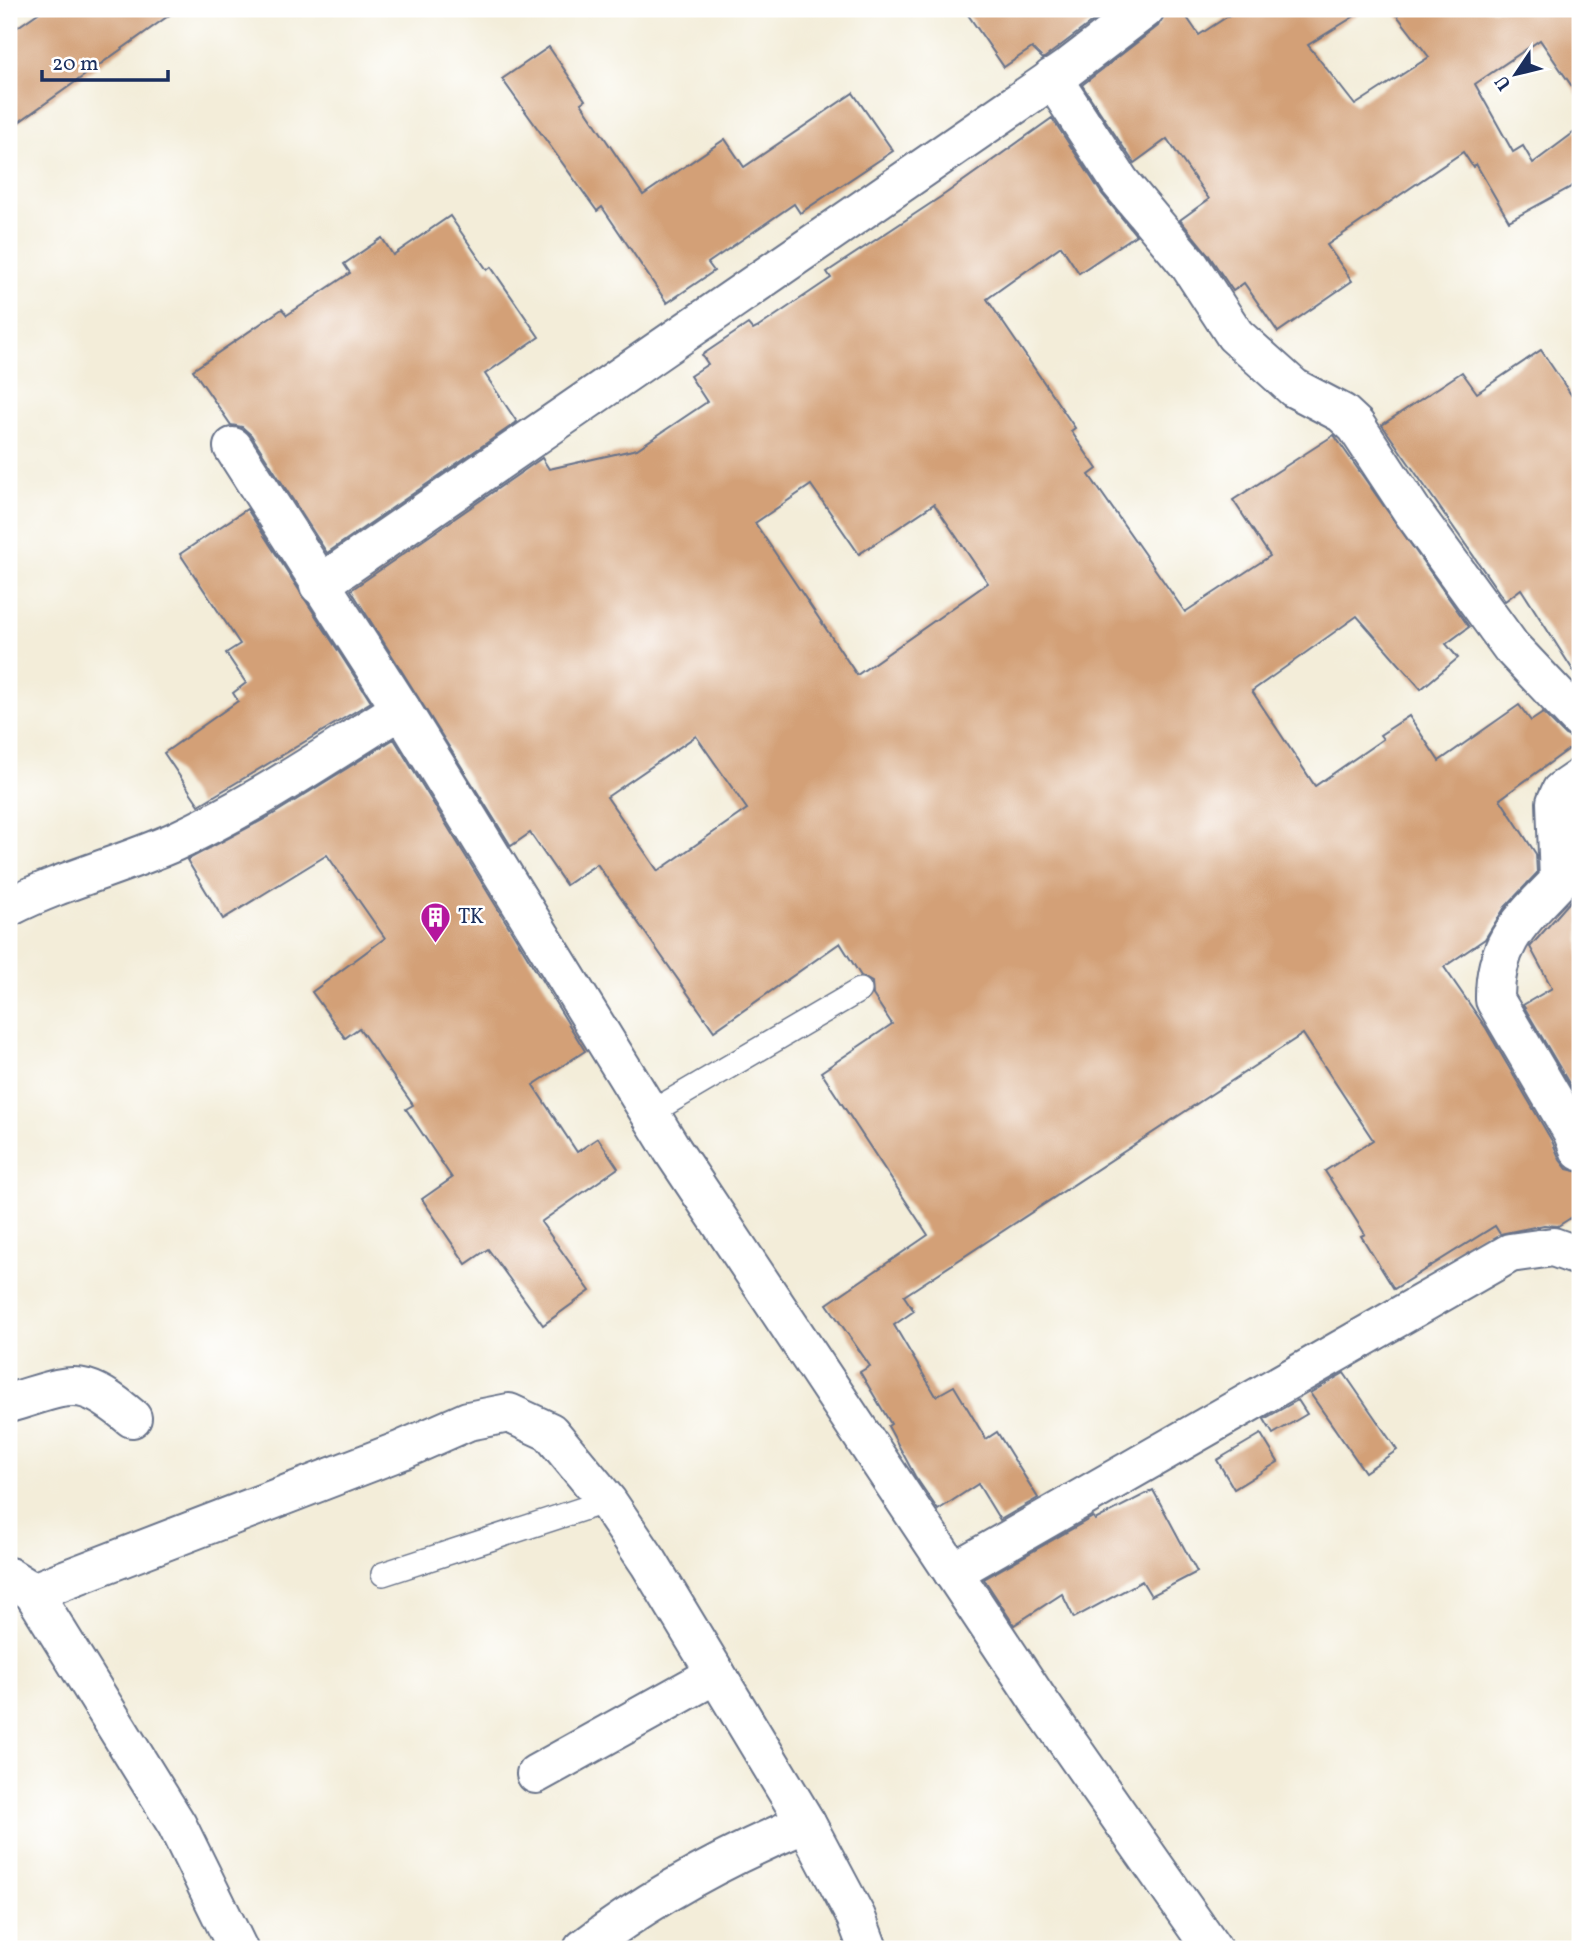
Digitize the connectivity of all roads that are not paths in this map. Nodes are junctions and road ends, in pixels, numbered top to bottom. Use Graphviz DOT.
graph roads {
  1 [pos="1145,9"];
  2 [pos="1052,78"];
  3 [pos="233,447"];
  4 [pos="319,585"];
  5 [pos="401,709"];
  6 [pos="1580,720"];
  7 [pos="1580,778"];
  8 [pos="9,907"];
  9 [pos="860,990"];
  10 [pos="650,1113"];
  11 [pos="1580,1152"];
  12 [pos="1579,1253"];
  13 [pos="9,1403"];
  14 [pos="132,1418"];
  15 [pos="607,1502"];
  16 [pos="953,1572"];
  17 [pos="383,1574"];
  18 [pos="21,1584"];
  19 [pos="716,1674"];
  20 [pos="536,1774"];
  21 [pos="806,1823"];
  22 [pos="238,1949"];
  23 [pos="583,1949"];
  24 [pos="868,1949"];
  25 [pos="1212,1949"];
  1 -- 2 [label="street"];
  2 -- 4 [label="street"];
  2 -- 6 [label="street"];
  3 -- 4 [label="street"];
  4 -- 5 [label="street"];
  5 -- 8 [label="street"];
  5 -- 10 [label="street"];
  7 -- 11 [label="street"];
  9 -- 10 [label="lane"];
  10 -- 16 [label="street"];
  12 -- 16 [label="street"];
  13 -- 14 [label="street"];
  15 -- 17 [label="lane"];
  15 -- 18 [label="street"];
  15 -- 19 [label="street"];
  16 -- 25 [label="street"];
  18 -- 22 [label="street"];
  19 -- 20 [label="street"];
  19 -- 21 [label="street"];
  21 -- 23 [label="street"];
  21 -- 24 [label="street"];
}
